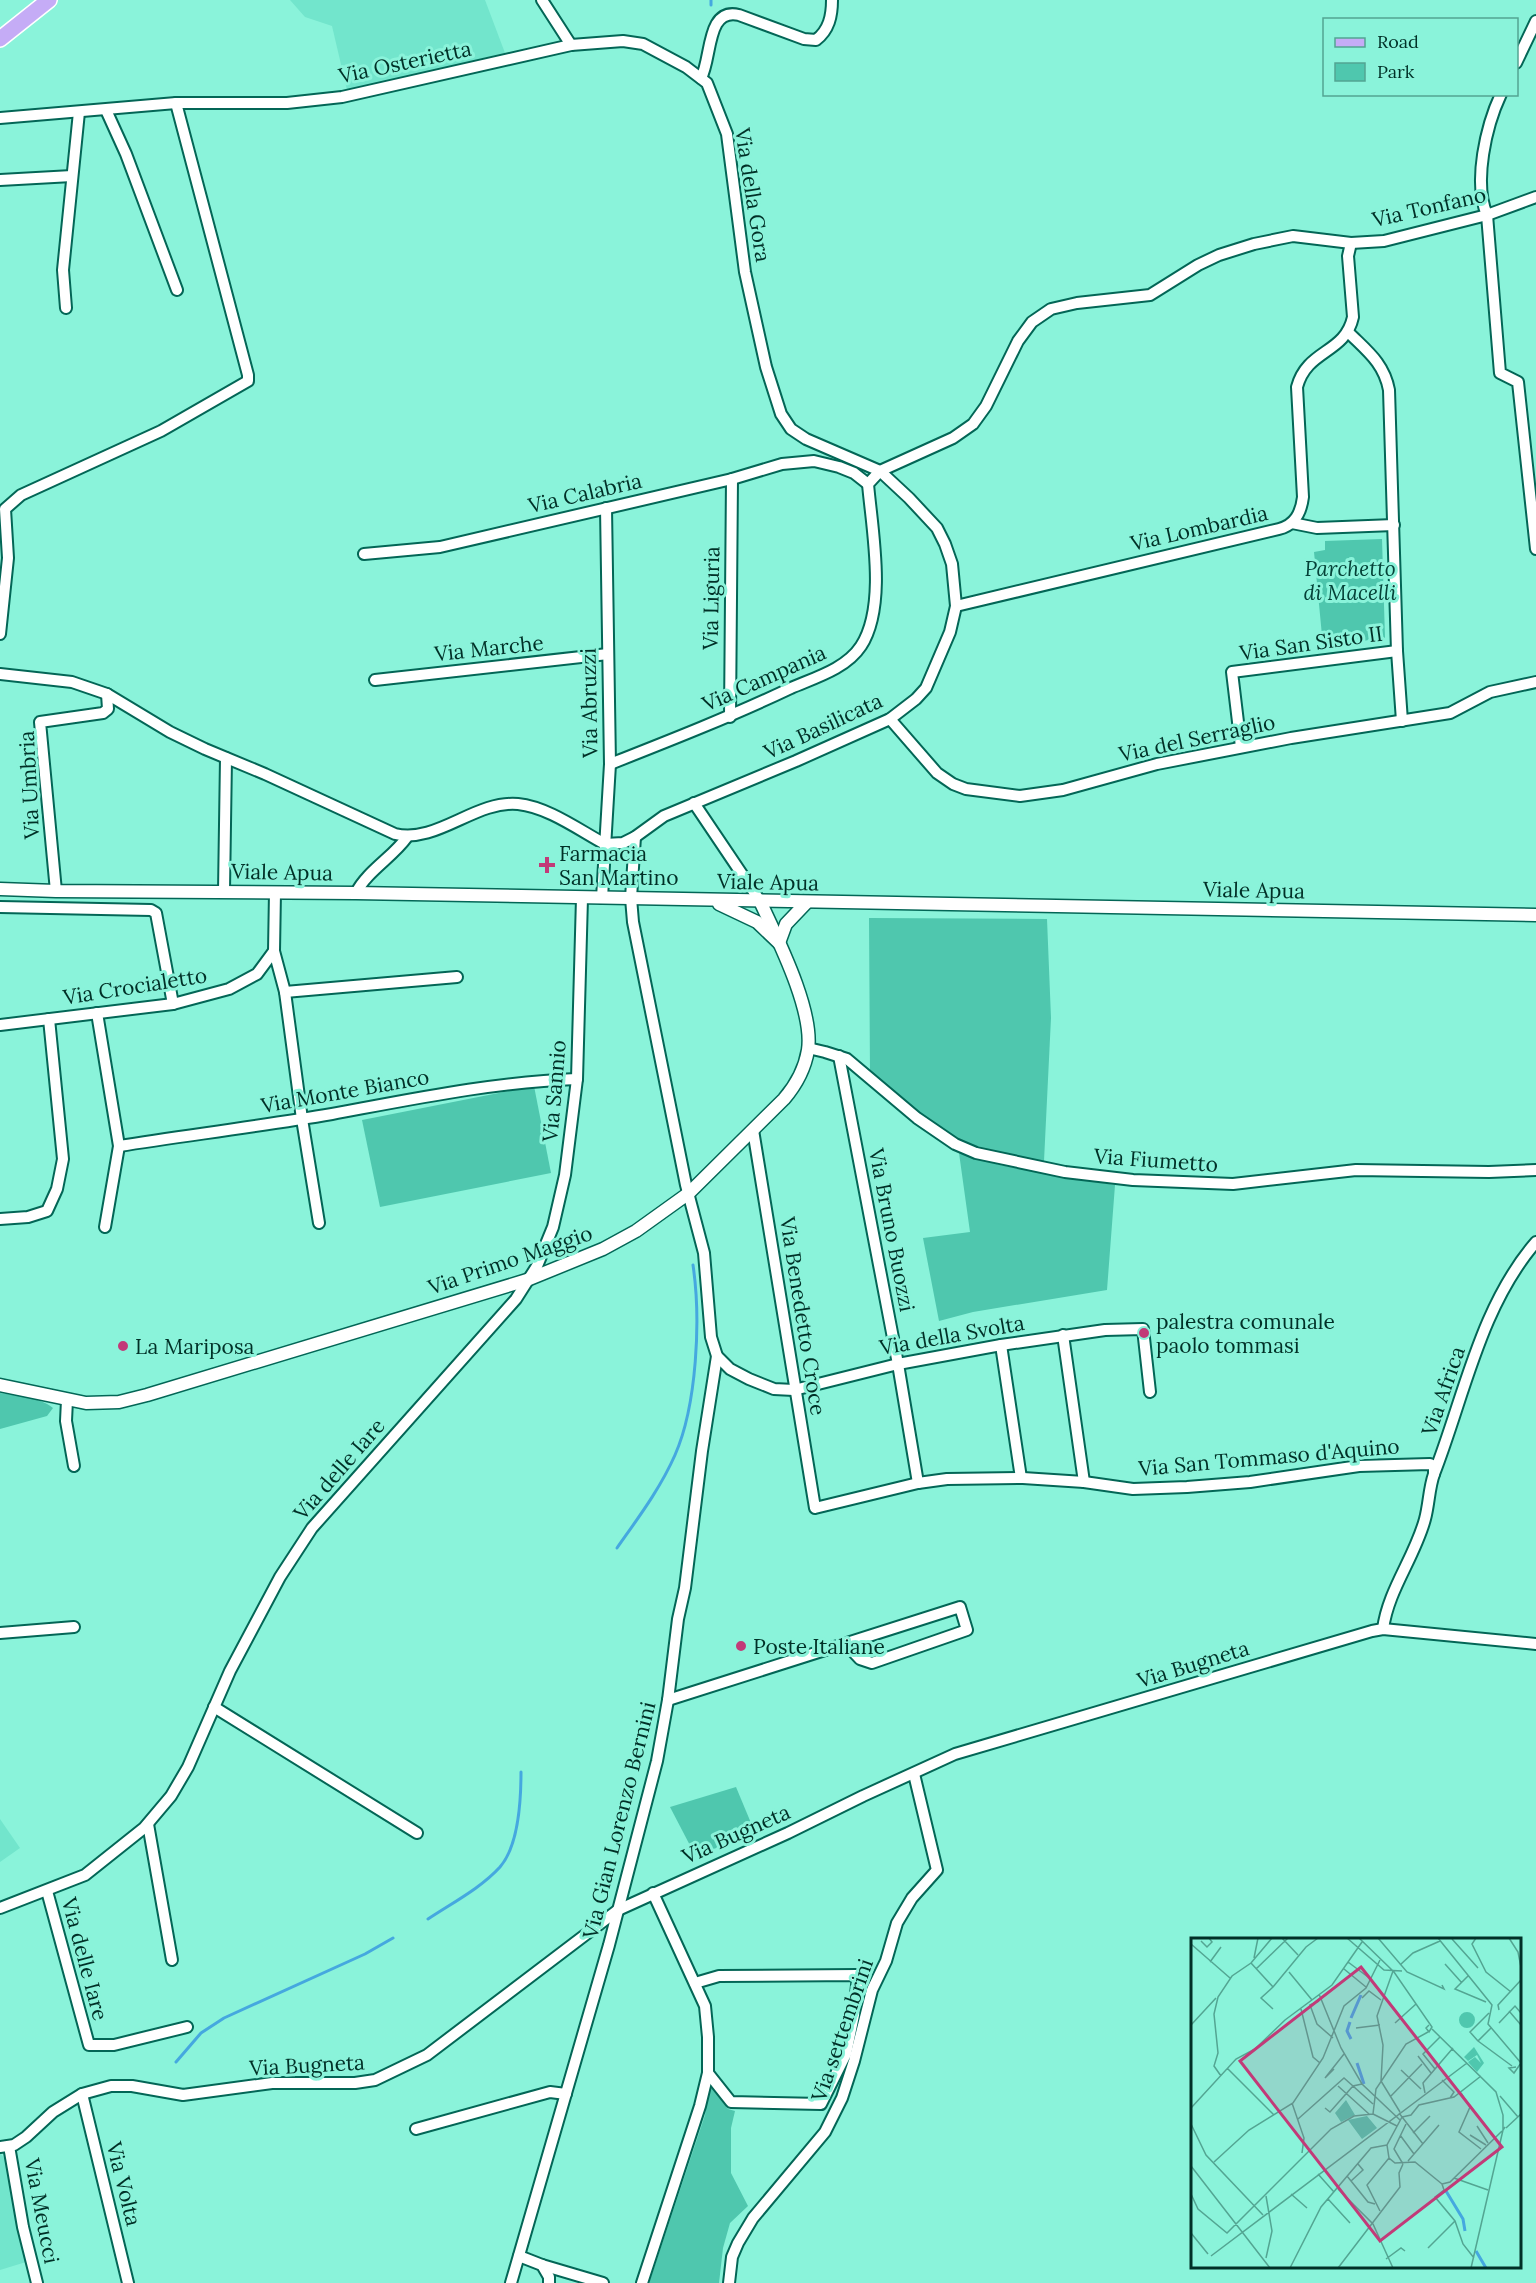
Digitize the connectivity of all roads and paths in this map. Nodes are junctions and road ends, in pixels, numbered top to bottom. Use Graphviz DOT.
graph roads {
  1 [pos="49,0"];
  2 [pos="542,0"];
  3 [pos="832,0"];
  4 [pos="1536,21"];
  5 [pos="0,39"];
  6 [pos="571,45"];
  7 [pos="1518,59"];
  8 [pos="701,78"];
  9 [pos="1500,96"];
  10 [pos="176,104"];
  11 [pos="106,110"];
  12 [pos="80,112"];
  13 [pos="0,118"];
  14 [pos="72,176"];
  15 [pos="0,180"];
  16 [pos="1536,197"];
  17 [pos="1487,215"];
  18 [pos="1351,243"];
  19 [pos="177,290"];
  20 [pos="66,308"];
  21 [pos="1348,332"];
  22 [pos="819,444"];
  23 [pos="814,461"];
  24 [pos="880,471"];
  25 [pos="732,479"];
  26 [pos="868,484"];
  27 [pos="606,508"];
  28 [pos="1293,523"];
  29 [pos="1394,525"];
  30 [pos="1536,549"];
  31 [pos="364,554"];
  32 [pos="956,606"];
  33 [pos="0,634"];
  34 [pos="1397,651"];
  35 [pos="608,654"];
  36 [pos="0,674"];
  37 [pos="375,680"];
  38 [pos="1536,682"];
  39 [pos="106,693"];
  40 [pos="730,717"];
  41 [pos="890,719"];
  42 [pos="1402,721"];
  43 [pos="1241,747"];
  44 [pos="226,758"];
  45 [pos="610,764"];
  46 [pos="694,803"];
  47 [pos="407,837"];
  48 [pos="635,837"];
  49 [pos="605,844"];
  50 [pos="0,889"];
  51 [pos="56,891"];
  52 [pos="224,891"];
  53 [pos="275,892"];
  54 [pos="356,893"];
  55 [pos="582,898"];
  56 [pos="602,898"];
  57 [pos="631,898"];
  58 [pos="710,900"];
  59 [pos="760,901"];
  60 [pos="807,902"];
  61 [pos="0,907"];
  62 [pos="1536,915"];
  63 [pos="779,943"];
  64 [pos="274,951"];
  65 [pos="457,977"];
  66 [pos="285,992"];
  67 [pos="173,1004"];
  68 [pos="97,1013"];
  69 [pos="49,1019"];
  70 [pos="0,1025"];
  71 [pos="808,1048"];
  72 [pos="839,1056"];
  73 [pos="577,1079"];
  74 [pos="302,1119"];
  75 [pos="753,1130"];
  76 [pos="119,1146"];
  77 [pos="1536,1170"];
  78 [pos="689,1193"];
  79 [pos="0,1219"];
  80 [pos="319,1223"];
  81 [pos="105,1227"];
  82 [pos="1536,1242"];
  83 [pos="527,1280"];
  84 [pos="1064,1335"];
  85 [pos="1001,1345"];
  86 [pos="717,1356"];
  87 [pos="898,1364"];
  88 [pos="0,1385"];
  89 [pos="794,1390"];
  90 [pos="1150,1392"];
  91 [pos="67,1400"];
  92 [pos="74,1466"];
  93 [pos="1434,1474"];
  94 [pos="1021,1478"];
  95 [pos="1084,1482"];
  96 [pos="918,1483"];
  97 [pos="815,1508"];
  98 [pos="75,1627"];
  99 [pos="1383,1629"];
  100 [pos="0,1633"];
  101 [pos="846,1644"];
  102 [pos="1536,1644"];
  103 [pos="668,1700"];
  104 [pos="214,1707"];
  105 [pos="914,1774"];
  106 [pos="148,1824"];
  107 [pos="417,1833"];
  108 [pos="46,1891"];
  109 [pos="653,1893"];
  110 [pos="0,1908"];
  111 [pos="618,1910"];
  112 [pos="172,1960"];
  113 [pos="695,1983"];
  114 [pos="187,2027"];
  115 [pos="708,2073"];
  116 [pos="82,2094"];
  117 [pos="566,2094"];
  118 [pos="416,2129"];
  119 [pos="5,2147"];
  120 [pos="519,2256"];
  121 [pos="542,2265"];
  122 [pos="37,2283"];
  123 [pos="128,2283"];
  124 [pos="511,2283"];
  125 [pos="549,2283"];
  126 [pos="603,2283"];
  127 [pos="642,2283"];
  128 [pos="729,2283"];
  1 -- 5 [label="main road"];
  2 -- 6 [label="street"];
  3 -- 8 [label="street"];
  4 -- 7 [label="street"];
  6 -- 8 [label="street, Via Osterietta"];
  6 -- 10 [label="street, Via Osterietta"];
  8 -- 22 [label="street, Via della Gora"];
  9 -- 17 [label="street"];
  10 -- 11 [label="street, Via Osterietta"];
  10 -- 33 [label="street"];
  11 -- 12 [label="street, Via Osterietta"];
  11 -- 19 [label="street"];
  12 -- 13 [label="street, Via Osterietta"];
  12 -- 14 [label="street"];
  14 -- 15 [label="street"];
  14 -- 20 [label="street"];
  16 -- 17 [label="street, Via Tonfano"];
  17 -- 18 [label="street, Via Tonfano"];
  17 -- 30 [label="street"];
  18 -- 21 [label="street"];
  18 -- 24 [label="street, Via Tonfano"];
  21 -- 28 [label="street, Via Lombardia"];
  21 -- 29 [label="street"];
  22 -- 23 [label="street"];
  22 -- 24 [label="street, Via della Gora"];
  23 -- 25 [label="street, Via Calabria"];
  23 -- 26 [label="street, Via Calabria"];
  24 -- 26 [label="street"];
  24 -- 32 [label="street, Via Basilicata"];
  25 -- 27 [label="street, Via Calabria"];
  25 -- 40 [label="street, Via Liguria"];
  26 -- 40 [label="street, Via Campania"];
  27 -- 31 [label="street, Via Calabria"];
  27 -- 35 [label="street, Via Abruzzi"];
  28 -- 29 [label="street"];
  28 -- 32 [label="street, Via Lombardia"];
  29 -- 34 [label="street"];
  32 -- 41 [label="street, Via Basilicata"];
  34 -- 42 [label="street"];
  34 -- 43 [label="street, Via San Sisto II"];
  35 -- 37 [label="street, Via Marche"];
  35 -- 45 [label="street, Via Abruzzi"];
  36 -- 39 [label="street"];
  38 -- 42 [label="street, Via del Serraglio"];
  39 -- 44 [label="street"];
  39 -- 51 [label="street, Via Umbria"];
  40 -- 45 [label="street, Via Campania"];
  41 -- 43 [label="street, Via del Serraglio"];
  41 -- 46 [label="street, Via Basilicata"];
  42 -- 43 [label="street, Via del Serraglio"];
  44 -- 47 [label="street"];
  44 -- 52 [label="street"];
  45 -- 49 [label="street, Via Abruzzi"];
  46 -- 48 [label="street, Via Basilicata"];
  46 -- 59 [label="street"];
  47 -- 49 [label="street"];
  47 -- 54 [label="street"];
  48 -- 49 [label="street, Via Basilicata"];
  48 -- 57 [label="street"];
  49 -- 56 [label="street, Via Abruzzi"];
  50 -- 51 [label="street, Viale Apua"];
  51 -- 52 [label="street, Viale Apua"];
  52 -- 53 [label="street, Viale Apua"];
  53 -- 54 [label="street, Viale Apua"];
  53 -- 64 [label="street"];
  54 -- 55 [label="street, Viale Apua"];
  55 -- 56 [label="street, Viale Apua"];
  55 -- 73 [label="street, Via Sannio"];
  56 -- 57 [label="street, Viale Apua"];
  57 -- 58 [label="street, Viale Apua"];
  57 -- 78 [label="street"];
  58 -- 59 [label="street, Viale Apua"];
  58 -- 63 [label="street"];
  59 -- 60 [label="street, Viale Apua"];
  59 -- 63 [label="street, Via Primo Maggio"];
  60 -- 62 [label="street, Viale Apua"];
  60 -- 63 [label="street"];
  61 -- 67 [label="street"];
  63 -- 71 [label="street, Via Primo Maggio"];
  64 -- 66 [label="street"];
  64 -- 67 [label="street, Via Crocialetto"];
  65 -- 66 [label="street"];
  66 -- 74 [label="street"];
  67 -- 68 [label="street, Via Crocialetto"];
  68 -- 69 [label="street, Via Crocialetto"];
  68 -- 76 [label="street"];
  69 -- 70 [label="street, Via Crocialetto"];
  69 -- 79 [label="street"];
  71 -- 72 [label="street, Via Fiumetto"];
  71 -- 75 [label="street, Via Primo Maggio"];
  72 -- 77 [label="street, Via Fiumetto"];
  72 -- 87 [label="street, Via Bruno Buozzi"];
  73 -- 74 [label="street, Via Monte Bianco"];
  73 -- 83 [label="street, Via Sannio"];
  74 -- 76 [label="street, Via Monte Bianco"];
  74 -- 80 [label="street"];
  75 -- 78 [label="street, Via Primo Maggio"];
  75 -- 89 [label="street, Via Benedetto Croce"];
  76 -- 81 [label="street"];
  78 -- 83 [label="street, Via Primo Maggio"];
  78 -- 86 [label="street"];
  82 -- 93 [label="street, Via Africa"];
  83 -- 91 [label="street, Via Primo Maggio"];
  83 -- 104 [label="street, Via delle Iare"];
  84 -- 85 [label="street, Via della Svolta"];
  84 -- 90 [label="street, Via della Svolta"];
  84 -- 95 [label="street"];
  85 -- 87 [label="street, Via della Svolta"];
  85 -- 94 [label="street"];
  86 -- 89 [label="street, Via della Svolta"];
  86 -- 103 [label="street, Via Gian Lorenzo Bernini"];
  87 -- 89 [label="street, Via della Svolta"];
  87 -- 96 [label="street, Via Bruno Buozzi"];
  88 -- 91 [label="street, Via Primo Maggio"];
  89 -- 97 [label="street, Via Benedetto Croce"];
  91 -- 92 [label="street"];
  93 -- 95 [label="street, Via San Tommaso d'Aquino"];
  93 -- 99 [label="street, Via Africa"];
  94 -- 95 [label="street, Via San Tommaso d'Aquino"];
  94 -- 96 [label="street, Via San Tommaso d'Aquino"];
  96 -- 97 [label="street, Via San Tommaso d'Aquino"];
  98 -- 100 [label="street"];
  99 -- 102 [label="street, Via Bugneta"];
  99 -- 105 [label="street, Via Bugneta"];
  101 -- 101 [label="street"];
  101 -- 103 [label="street"];
  103 -- 111 [label="street, Via Gian Lorenzo Bernini"];
  104 -- 106 [label="street, Via delle Iare"];
  104 -- 107 [label="street"];
  105 -- 109 [label="street, Via Bugneta"];
  105 -- 128 [label="street, Via settembrini"];
  106 -- 108 [label="street, Via delle Iare"];
  106 -- 112 [label="street"];
  108 -- 110 [label="street, Via delle Iare"];
  108 -- 114 [label="street, Via delle Iare"];
  109 -- 111 [label="street, Via Bugneta"];
  109 -- 113 [label="street"];
  111 -- 116 [label="street, Via Bugneta"];
  111 -- 117 [label="street, Via Gian Lorenzo Bernini"];
  113 -- 115 [label="street"];
  113 -- 115 [label="street"];
  115 -- 127 [label="street"];
  116 -- 119 [label="street, Via Bugneta"];
  116 -- 123 [label="street, Via Volta"];
  117 -- 118 [label="street"];
  117 -- 120 [label="street, Via Gian Lorenzo Bernini"];
  119 -- 122 [label="street, Via Meucci"];
  120 -- 121 [label="street"];
  120 -- 124 [label="street, Via Gian Lorenzo Bernini"];
  121 -- 125 [label="street"];
  121 -- 126 [label="street"];
}
